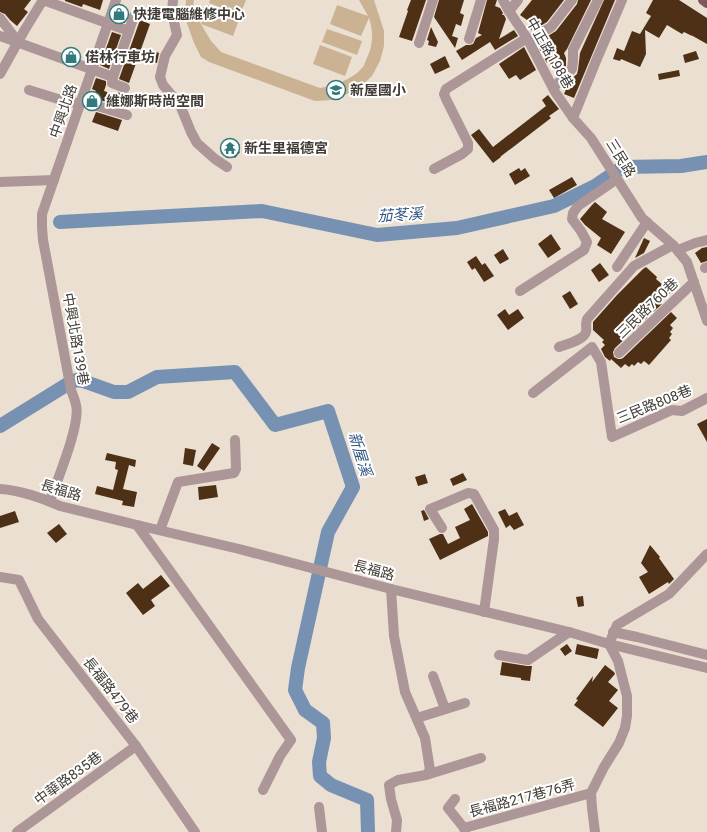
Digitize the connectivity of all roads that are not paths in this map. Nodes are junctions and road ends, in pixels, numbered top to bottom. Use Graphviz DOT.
graph roads {
  1 [pos="43,0"];
  2 [pos="116,0"];
  3 [pos="172,0"];
  4 [pos="433,0"];
  5 [pos="481,0"];
  6 [pos="503,0"];
  7 [pos="518,0"];
  8 [pos="572,0"];
  9 [pos="598,0"];
  10 [pos="622,0"];
  11 [pos="703,0"];
  12 [pos="707,3"];
  13 [pos="509,11"];
  14 [pos="134,16"];
  15 [pos="0,18"];
  16 [pos="108,23"];
  17 [pos="129,31"];
  18 [pos="0,36"];
  19 [pos="469,39"];
  20 [pos="527,39"];
  21 [pos="18,43"];
  22 [pos="419,44"];
  23 [pos="91,69"];
  24 [pos="0,74"];
  25 [pos="114,77"];
  26 [pos="125,88"];
  27 [pos="553,88"];
  28 [pos="29,90"];
  29 [pos="80,102"];
  30 [pos="127,115"];
  31 [pos="573,118"];
  32 [pos="227,167"];
  33 [pos="434,169"];
  34 [pos="615,176"];
  35 [pos="54,180"];
  36 [pos="0,182"];
  37 [pos="647,222"];
  38 [pos="707,240"];
  39 [pos="675,248"];
  40 [pos="617,267"];
  41 [pos="694,282"];
  42 [pos="520,291"];
  43 [pos="706,315"];
  44 [pos="559,347"];
  45 [pos="619,353"];
  46 [pos="533,393"];
  47 [pos="707,398"];
  48 [pos="235,440"];
  49 [pos="0,489"];
  50 [pos="50,501"];
  51 [pos="137,525"];
  52 [pos="442,528"];
  53 [pos="160,530"];
  54 [pos="707,554"];
  55 [pos="0,577"];
  56 [pos="391,589"];
  57 [pos="484,612"];
  58 [pos="568,632"];
  59 [pos="613,632"];
  60 [pos="609,644"];
  61 [pos="707,655"];
  62 [pos="499,656"];
  63 [pos="707,668"];
  64 [pos="433,676"];
  65 [pos="465,703"];
  66 [pos="445,709"];
  67 [pos="417,718"];
  68 [pos="136,746"];
  69 [pos="481,758"];
  70 [pos="426,775"];
  71 [pos="263,790"];
  72 [pos="592,793"];
  73 [pos="455,799"];
  74 [pos="319,807"];
  75 [pos="465,830"];
  76 [pos="17,832"];
  77 [pos="195,832"];
  78 [pos="322,832"];
  79 [pos="396,832"];
  80 [pos="595,832"];
  1 -- 16 [label="street"];
  1 -- 21 [label="street"];
  2 -- 16 [label="street, 中興北路"];
  3 -- 32 [label="street"];
  4 -- 22 [label="street"];
  5 -- 19 [label="street"];
  6 -- 13 [label="street, 中正路198巷"];
  7 -- 13 [label="street"];
  8 -- 20 [label="street"];
  9 -- 27 [label="street"];
  10 -- 31 [label="street"];
  11 -- 12 [label="main road"];
  13 -- 20 [label="street, 中正路198巷"];
  14 -- 17 [label="street"];
  15 -- 21 [label="street"];
  16 -- 17 [label="street"];
  16 -- 23 [label="street, 中興北路"];
  17 -- 25 [label="street"];
  18 -- 21 [label="street"];
  20 -- 27 [label="street, 中正路198巷"];
  20 -- 33 [label="street"];
  21 -- 23 [label="street"];
  21 -- 24 [label="street"];
  23 -- 25 [label="street"];
  23 -- 29 [label="street, 中興北路"];
  25 -- 26 [label="street"];
  27 -- 31 [label="street, 中正路198巷"];
  28 -- 29 [label="street"];
  29 -- 30 [label="street"];
  29 -- 35 [label="street, 中興北路"];
  31 -- 34 [label="street, 三民路"];
  34 -- 37 [label="street, 三民路"];
  34 -- 42 [label="street"];
  35 -- 36 [label="street"];
  35 -- 50 [label="street, 中興北路139巷"];
  37 -- 39 [label="street, 三民路"];
  37 -- 40 [label="street"];
  38 -- 39 [label="street"];
  39 -- 41 [label="street, 三民路"];
  39 -- 44 [label="street"];
  41 -- 43 [label="street, 三民路"];
  41 -- 45 [label="street, 三民路760巷"];
  46 -- 47 [label="street, 三民路808巷"];
  48 -- 53 [label="street"];
  49 -- 50 [label="street, 長福路"];
  50 -- 51 [label="street, 長福路"];
  51 -- 53 [label="street, 長福路"];
  51 -- 71 [label="street"];
  52 -- 57 [label="street"];
  53 -- 56 [label="street, 長福路"];
  54 -- 59 [label="street"];
  55 -- 68 [label="street, 長福路479巷"];
  56 -- 57 [label="street, 長福路"];
  56 -- 67 [label="street"];
  57 -- 58 [label="street, 長福路"];
  58 -- 60 [label="street, 長福路"];
  58 -- 62 [label="street"];
  59 -- 60 [label="street"];
  59 -- 61 [label="street"];
  60 -- 63 [label="street, 長福路"];
  60 -- 72 [label="street"];
  64 -- 66 [label="street"];
  65 -- 66 [label="street"];
  66 -- 67 [label="street"];
  67 -- 70 [label="street"];
  68 -- 76 [label="street, 中華路835巷"];
  68 -- 77 [label="street, 長福路479巷"];
  69 -- 70 [label="street"];
  70 -- 79 [label="street"];
  72 -- 75 [label="street, 長福路217巷76弄"];
  72 -- 80 [label="street"];
  73 -- 75 [label="street"];
  74 -- 78 [label="street"];
}
